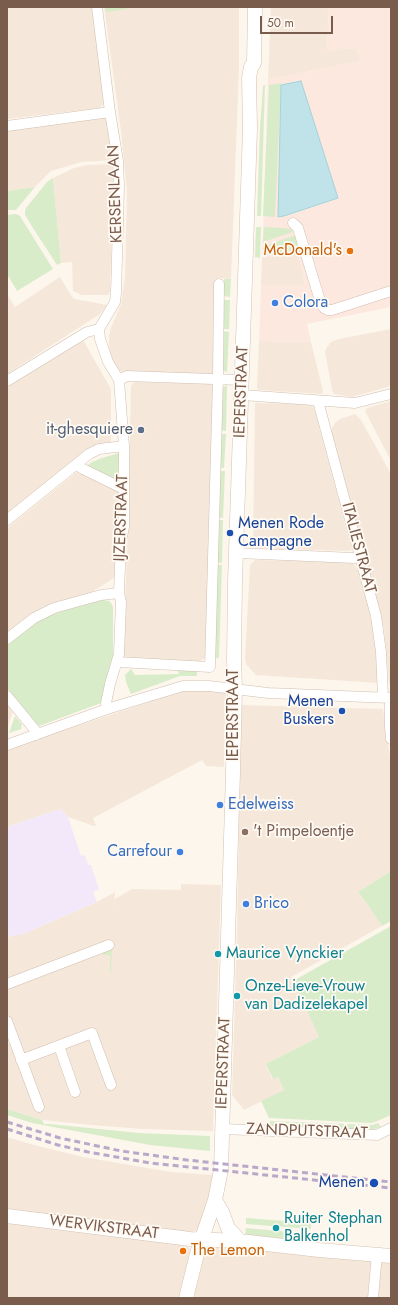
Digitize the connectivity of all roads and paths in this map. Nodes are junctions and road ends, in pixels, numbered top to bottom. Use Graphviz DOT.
graph roads {
  1 [pos="97,7"];
  2 [pos="255,7"];
  3 [pos="110,112"];
  4 [pos="7,126"];
  5 [pos="293,223"];
  6 [pos="219,284"];
  7 [pos="391,291"];
  8 [pos="99,328"];
  9 [pos="218,378"];
  10 [pos="119,380"];
  11 [pos="242,380"];
  12 [pos="7,381"];
  13 [pos="391,394"];
  14 [pos="242,395"];
  15 [pos="318,401"];
  16 [pos="124,446"];
  17 [pos="77,465"];
  18 [pos="124,489"];
  19 [pos="7,520"];
  20 [pos="237,553"];
  21 [pos="361,556"];
  22 [pos="119,593"];
  23 [pos="7,639"];
  24 [pos="118,662"];
  25 [pos="235,689"];
  26 [pos="7,696"];
  27 [pos="388,698"];
  28 [pos="107,709"];
  29 [pos="36,735"];
  30 [pos="391,739"];
  31 [pos="7,745"];
  32 [pos="109,945"];
  33 [pos="7,984"];
  34 [pos="7,1021"];
  35 [pos="58,1046"];
  36 [pos="21,1060"];
  37 [pos="111,1085"];
  38 [pos="75,1092"];
  39 [pos="39,1107"];
  40 [pos="391,1128"];
  41 [pos="222,1129"];
  42 [pos="215,1200"];
  43 [pos="7,1216"];
  44 [pos="201,1240"];
  45 [pos="240,1241"];
  46 [pos="377,1254"];
  47 [pos="391,1256"];
  48 [pos="186,1298"];
  49 [pos="373,1298"];
  1 -- 3 [label="street, KERSENLAAN"];
  2 -- 11 [label="street, IEPERSTRAAT"];
  3 -- 4 [label="street"];
  3 -- 8 [label="street, KERSENLAAN"];
  5 -- 7 [label="street"];
  6 -- 9 [label="street, IEPERSTRAAT"];
  8 -- 10 [label="street, IJZERSTRAAT"];
  8 -- 12 [label="street"];
  9 -- 10 [label="street"];
  9 -- 11 [label="street"];
  9 -- 24 [label="street, IEPERSTRAAT"];
  10 -- 16 [label="street, IJZERSTRAAT"];
  11 -- 14 [label="street, IEPERSTRAAT"];
  13 -- 15 [label="street"];
  14 -- 15 [label="street"];
  14 -- 20 [label="street, IEPERSTRAAT"];
  15 -- 21 [label="street, ITALIESTRAAT"];
  16 -- 17 [label="street"];
  16 -- 18 [label="street, IJZERSTRAAT"];
  17 -- 18 [label="street"];
  17 -- 19 [label="street"];
  18 -- 22 [label="street, IJZERSTRAAT"];
  20 -- 21 [label="street"];
  20 -- 25 [label="street, IEPERSTRAAT"];
  21 -- 27 [label="street, ITALIESTRAAT"];
  22 -- 23 [label="street"];
  22 -- 24 [label="street, IJZERSTRAAT"];
  24 -- 28 [label="street, IJZERSTRAAT"];
  25 -- 27 [label="street"];
  25 -- 28 [label="street"];
  25 -- 41 [label="street, IEPERSTRAAT"];
  26 -- 29 [label="street"];
  27 -- 30 [label="street, ITALIESTRAAT"];
  28 -- 29 [label="street"];
  29 -- 31 [label="street"];
  32 -- 33 [label="street"];
  34 -- 36 [label="street"];
  35 -- 36 [label="street"];
  35 -- 37 [label="street"];
  35 -- 38 [label="street"];
  36 -- 39 [label="street"];
  40 -- 41 [label="street, ZANDPUTSTRAAT"];
  41 -- 42 [label="street, IEPERSTRAAT"];
  42 -- 44 [label="street, IEPERSTRAAT"];
  42 -- 45 [label="street"];
  43 -- 44 [label="street, WERVIKSTRAAT"];
  44 -- 45 [label="street, WERVIKSTRAAT"];
  44 -- 48 [label="street, IEPERSTRAAT"];
  45 -- 46 [label="street, WERVIKSTRAAT"];
  46 -- 47 [label="street, WERVIKSTRAAT"];
  46 -- 49 [label="street"];
}
